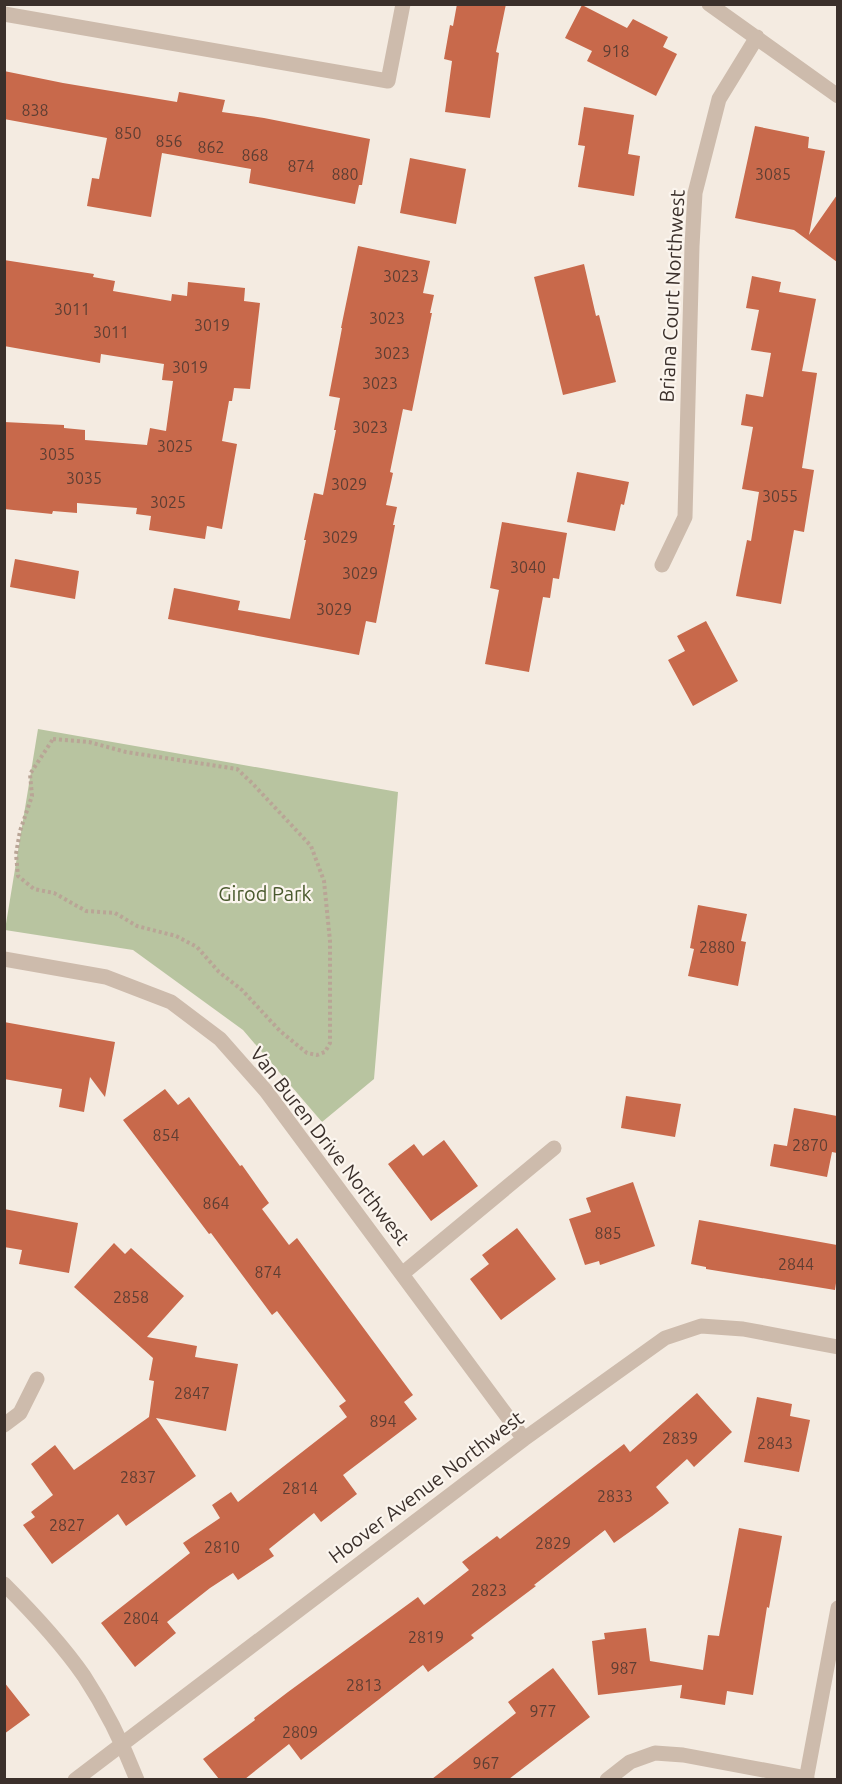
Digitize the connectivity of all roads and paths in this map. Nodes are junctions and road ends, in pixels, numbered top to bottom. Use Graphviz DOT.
graph roads {
  1 [pos="404,4"];
  2 [pos="709,4"];
  3 [pos="4,14"];
  4 [pos="757,37"];
  5 [pos="837,96"];
  6 [pos="662,565"];
  7 [pos="4,959"];
  8 [pos="330,1043"];
  9 [pos="554,1148"];
  10 [pos="402,1274"];
  11 [pos="837,1347"];
  12 [pos="37,1379"];
  13 [pos="4,1425"];
  14 [pos="524,1438"];
  15 [pos="4,1584"];
  16 [pos="837,1608"];
  17 [pos="123,1743"];
  18 [pos="75,1779"];
  19 [pos="137,1779"];
  20 [pos="607,1779"];
  21 [pos="806,1779"];
  1 -- 3 [label="street"];
  2 -- 4 [label="street"];
  4 -- 5 [label="street"];
  4 -- 6 [label="street, Briana Court Northwest"];
  7 -- 10 [label="street, Van Buren Drive Northwest"];
  8 -- 8 [label="path"];
  9 -- 10 [label="street"];
  10 -- 14 [label="street, Van Buren Drive Northwest"];
  11 -- 14 [label="street, Hoover Avenue Northwest"];
  12 -- 13 [label="street"];
  14 -- 17 [label="street, Hoover Avenue Northwest"];
  15 -- 17 [label="street"];
  16 -- 21 [label="street"];
  17 -- 18 [label="street, Hoover Avenue Northwest"];
  17 -- 19 [label="street"];
  20 -- 21 [label="street"];
}
